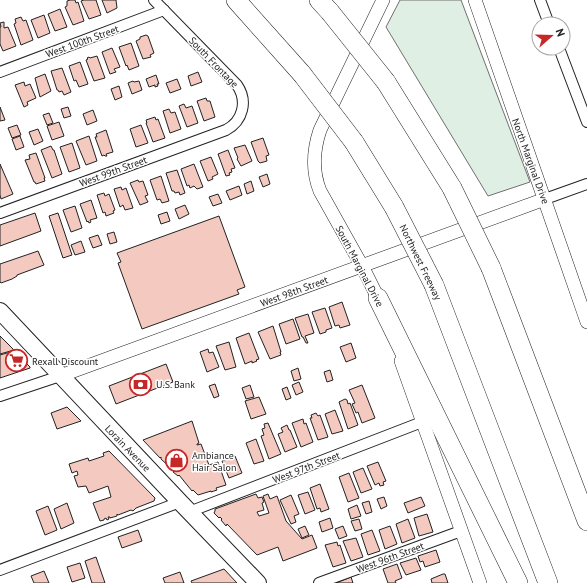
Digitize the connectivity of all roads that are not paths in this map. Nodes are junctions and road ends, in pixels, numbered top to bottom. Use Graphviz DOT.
graph roads {
  1 [pos="154,0"];
  2 [pos="236,0"];
  3 [pos="383,0"];
  4 [pos="475,0"];
  5 [pos="540,0"];
  6 [pos="324,6"];
  7 [pos="164,10"];
  8 [pos="546,16"];
  9 [pos="562,56"];
  10 [pos="0,72"];
  11 [pos="587,122"];
  12 [pos="226,130"];
  13 [pos="587,184"];
  14 [pos="545,199"];
  15 [pos="0,213"];
  16 [pos="362,266"];
  17 [pos="378,298"];
  18 [pos="0,311"];
  19 [pos="587,322"];
  20 [pos="60,376"];
  21 [pos="0,396"];
  22 [pos="422,422"];
  23 [pos="185,507"];
  24 [pos="587,521"];
  25 [pos="461,531"];
  26 [pos="0,570"];
  27 [pos="258,583"];
  28 [pos="319,583"];
  29 [pos="480,583"];
  30 [pos="518,583"];
  31 [pos="548,583"];
  1 -- 7 [label="street, South Frontage"];
  2 -- 31 [label="highway, Northwest Freeway, bridge"];
  3 -- 16 [label="street, South Marginal Drive"];
  4 -- 14 [label="street, North Marginal Drive"];
  5 -- 8 [label="street"];
  6 -- 24 [label="highway, bridge"];
  7 -- 10 [label="street, West 100th Street"];
  7 -- 12 [label="street, South Frontage"];
  9 -- 11 [label="street"];
  12 -- 15 [label="street, West 99th Street"];
  13 -- 14 [label="street, West 98th Street"];
  14 -- 16 [label="street, West 98th Street"];
  14 -- 19 [label="street, North Marginal Drive"];
  16 -- 17 [label="street, South Marginal Drive"];
  16 -- 20 [label="street, West 98th Street"];
  17 -- 22 [label="street, South Marginal Drive"];
  17 -- 30 [label="highway"];
  18 -- 20 [label="main road, Lorain Avenue"];
  20 -- 21 [label="street, West 98th Street"];
  20 -- 23 [label="main road, Lorain Avenue"];
  22 -- 23 [label="street, West 97th Street"];
  22 -- 25 [label="street, South Marginal Drive"];
  23 -- 26 [label="street, West 97th Street"];
  23 -- 27 [label="main road, Lorain Avenue"];
  25 -- 28 [label="street, West 96th Street"];
  25 -- 29 [label="street, South Marginal Drive"];
}
